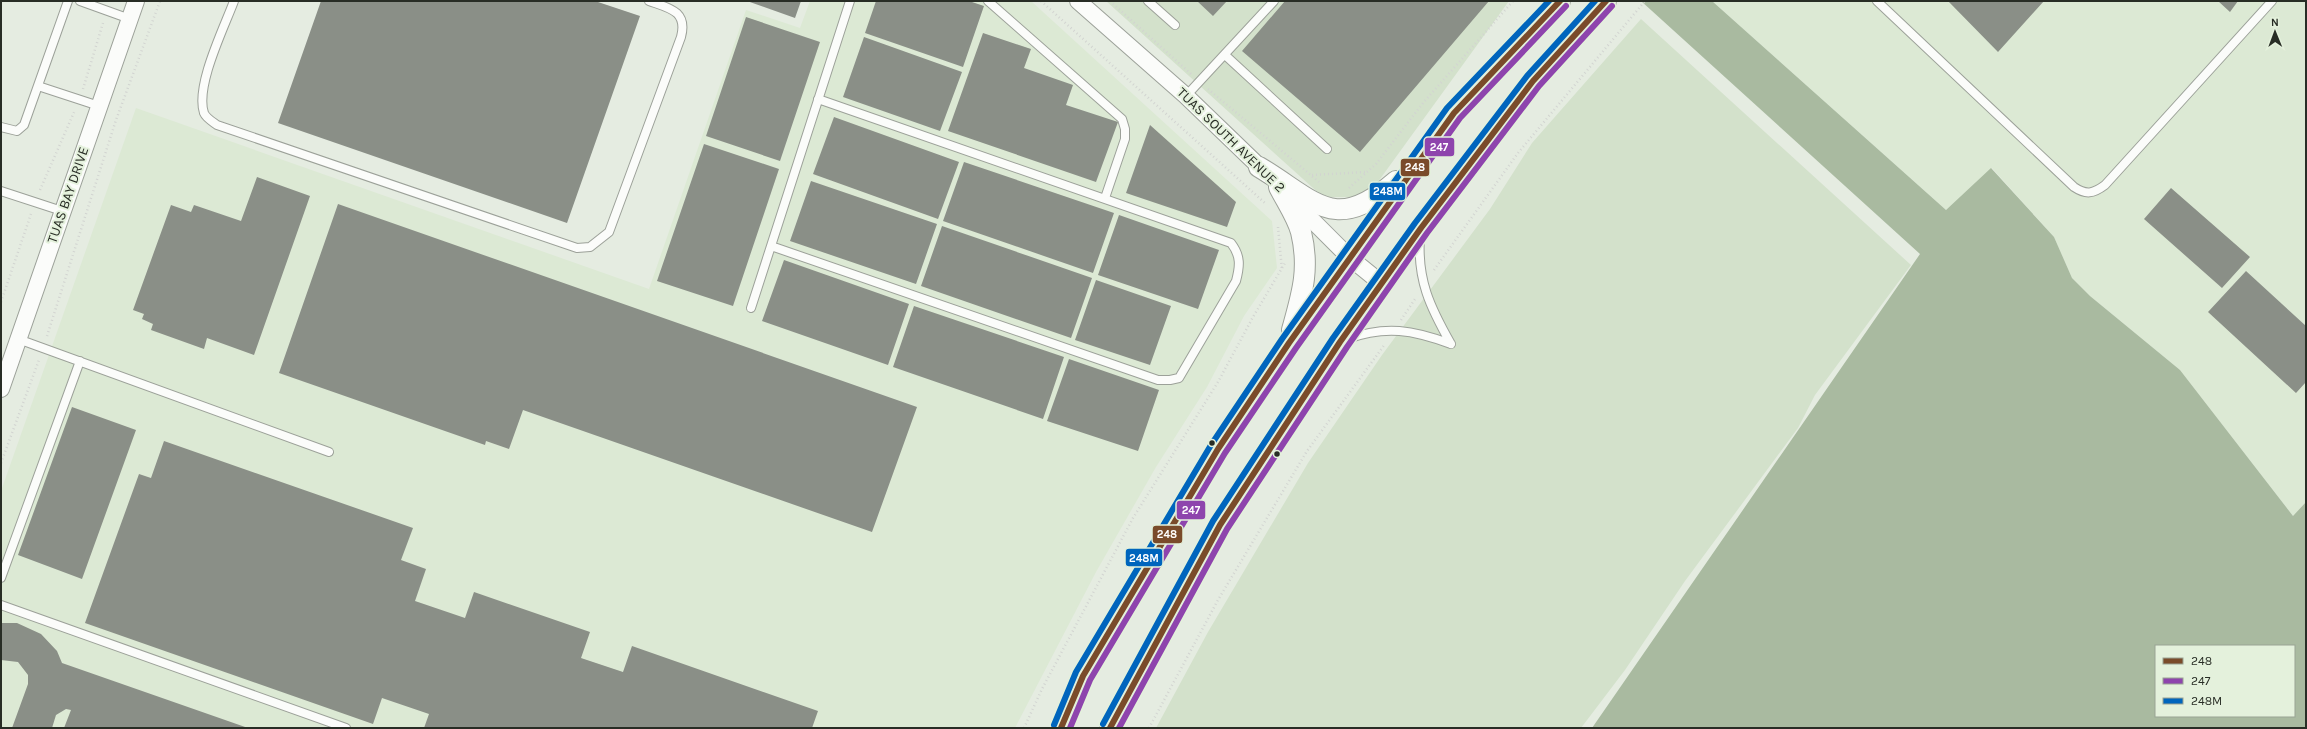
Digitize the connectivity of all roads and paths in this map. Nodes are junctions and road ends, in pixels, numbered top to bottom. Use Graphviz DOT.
graph roads {
  1 [pos="68,1"];
  2 [pos="80,1"];
  3 [pos="136,1"];
  4 [pos="160,1"];
  5 [pos="234,1"];
  6 [pos="649,1"];
  7 [pos="850,1"];
  8 [pos="988,1"];
  9 [pos="1040,1"];
  10 [pos="1078,1"];
  11 [pos="1110,1"];
  12 [pos="1148,1"];
  13 [pos="1274,1"];
  14 [pos="1513,1"];
  15 [pos="1560,1"];
  16 [pos="1606,1"];
  17 [pos="1645,1"];
  18 [pos="1877,1"];
  19 [pos="2272,1"];
  20 [pos="107,11"];
  21 [pos="130,19"];
  22 [pos="1176,25"];
  23 [pos="1225,55"];
  24 [pos="1199,82"];
  25 [pos="38,86"];
  26 [pos="1186,96"];
  27 [pos="818,99"];
  28 [pos="79,100"];
  29 [pos="99,106"];
  30 [pos="1,127"];
  31 [pos="1327,149"];
  32 [pos="1259,167"];
  33 [pos="1412,169"];
  34 [pos="1367,172"];
  35 [pos="1312,175"];
  36 [pos="1322,184"];
  37 [pos="1279,187"];
  38 [pos="1,191"];
  39 [pos="1343,192"];
  40 [pos="1105,198"];
  41 [pos="1271,209"];
  42 [pos="62,212"];
  43 [pos="1282,228"];
  44 [pos="1421,228"];
  45 [pos="771,246"];
  46 [pos="1288,257"];
  47 [pos="1349,257"];
  48 [pos="1282,271"];
  49 [pos="1381,283"];
  50 [pos="1423,285"];
  51 [pos="751,308"];
  52 [pos="1394,330"];
  53 [pos="18,339"];
  54 [pos="1340,342"];
  55 [pos="1289,343"];
  56 [pos="43,348"];
  57 [pos="80,361"];
  58 [pos="1,389"];
  59 [pos="329,452"];
  60 [pos="1,462"];
  61 [pos="1,578"];
  62 [pos="1,605"];
  63 [pos="346,728"];
  64 [pos="1024,728"];
  65 [pos="1061,728"];
  66 [pos="1110,728"];
  67 [pos="1149,728"];
  1 -- 25 [label="lane"];
  2 -- 20 [label="lane"];
  3 -- 21 [label="street, TUAS BAY DRIVE"];
  4 -- 56 [label="path"];
  5 -- 6 [label="lane"];
  7 -- 27 [label="lane"];
  8 -- 40 [label="lane"];
  9 -- 41 [label="path"];
  10 -- 26 [label="street, TUAS SOUTH AVENUE 2"];
  11 -- 24 [label="path"];
  12 -- 22 [label="lane"];
  13 -- 23 [label="lane"];
  14 -- 34 [label="path"];
  15 -- 33 [label="street"];
  16 -- 44 [label="street"];
  17 -- 50 [label="path"];
  18 -- 19 [label="lane"];
  20 -- 21 [label="lane"];
  20 -- 28 [label="path"];
  21 -- 29 [label="street, TUAS BAY DRIVE"];
  23 -- 24 [label="lane"];
  23 -- 31 [label="lane"];
  24 -- 26 [label="lane"];
  24 -- 35 [label="path"];
  25 -- 28 [label="lane"];
  25 -- 30 [label="lane"];
  26 -- 32 [label="street, TUAS SOUTH AVENUE 2"];
  27 -- 40 [label="lane"];
  27 -- 45 [label="lane"];
  28 -- 29 [label="lane"];
  29 -- 42 [label="street, TUAS BAY DRIVE"];
  32 -- 33 [label="street"];
  32 -- 37 [label="street, TUAS SOUTH AVENUE 2"];
  33 -- 47 [label="street"];
  34 -- 35 [label="path"];
  34 -- 39 [label="path"];
  35 -- 36 [label="path"];
  37 -- 47 [label="street, TUAS SOUTH AVENUE 2"];
  37 -- 55 [label="street"];
  38 -- 42 [label="lane"];
  40 -- 45 [label="lane"];
  42 -- 53 [label="street, TUAS BAY DRIVE"];
  43 -- 48 [label="path"];
  44 -- 49 [label="street"];
  44 -- 50 [label="lane"];
  45 -- 51 [label="lane"];
  46 -- 48 [label="path"];
  47 -- 49 [label="street, TUAS SOUTH AVENUE 2"];
  47 -- 55 [label="street"];
  48 -- 64 [label="path"];
  49 -- 54 [label="street"];
  50 -- 52 [label="path"];
  50 -- 52 [label="lane"];
  52 -- 54 [label="lane"];
  52 -- 67 [label="path"];
  53 -- 56 [label="lane"];
  53 -- 58 [label="street, TUAS BAY DRIVE"];
  54 -- 66 [label="street"];
  55 -- 65 [label="street"];
  56 -- 57 [label="lane"];
  56 -- 60 [label="path"];
  57 -- 59 [label="lane"];
  57 -- 61 [label="lane"];
  62 -- 63 [label="lane"];
}
